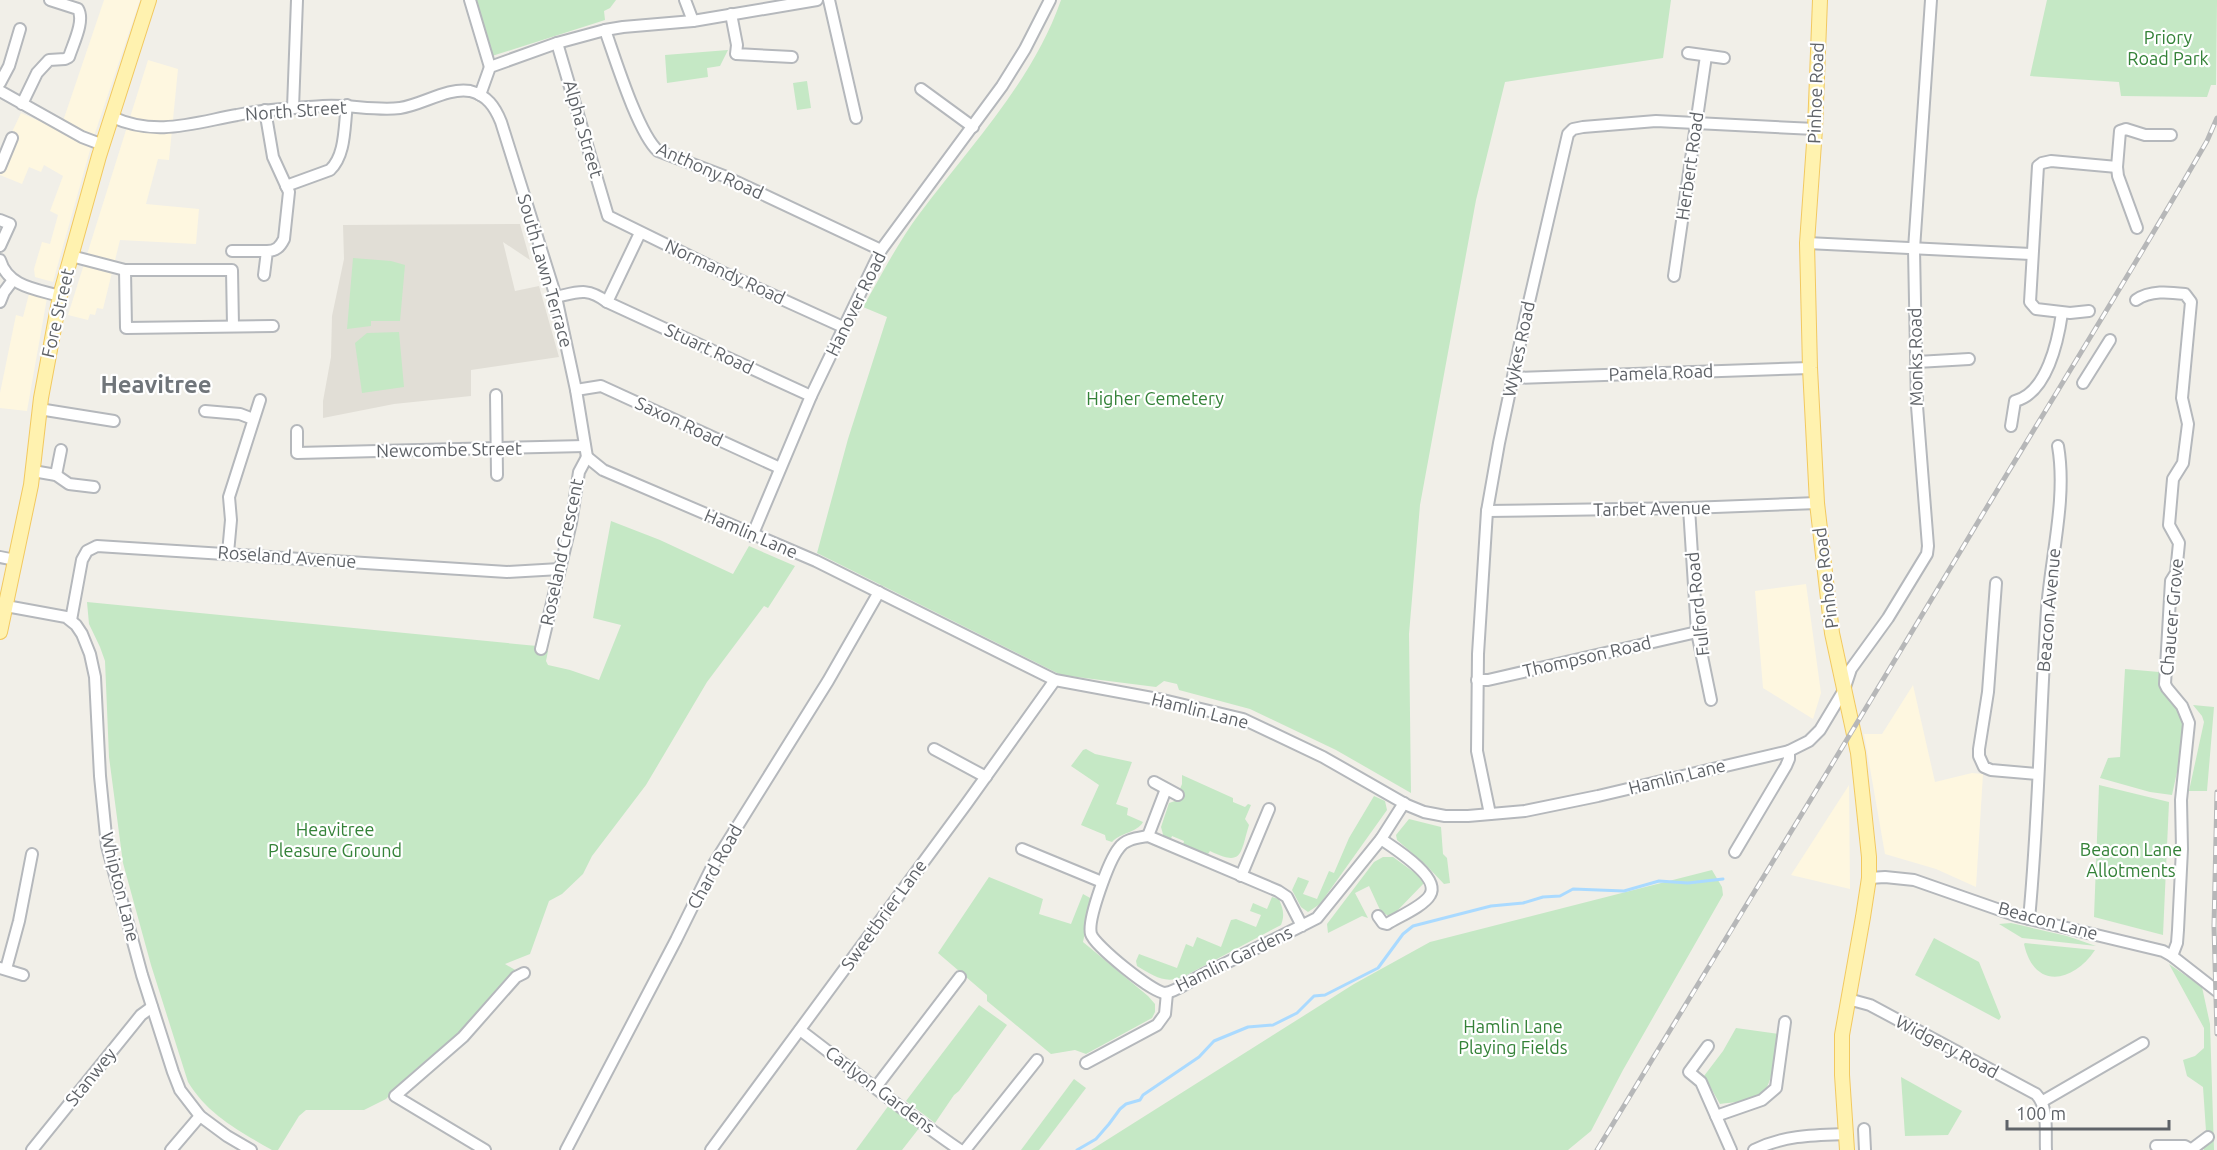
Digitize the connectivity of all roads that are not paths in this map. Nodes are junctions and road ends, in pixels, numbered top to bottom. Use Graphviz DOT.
graph roads {
  1 [pos="50,0"];
  2 [pos="149,0"];
  3 [pos="297,0"];
  4 [pos="470,0"];
  5 [pos="685,0"];
  6 [pos="817,0"];
  7 [pos="829,0"];
  8 [pos="1050,0"];
  9 [pos="1820,0"];
  10 [pos="1931,0"];
  11 [pos="781,3"];
  12 [pos="730,15"];
  13 [pos="693,21"];
  14 [pos="20,29"];
  15 [pos="605,30"];
  16 [pos="557,43"];
  17 [pos="1688,52"];
  18 [pos="1706,56"];
  19 [pos="792,57"];
  20 [pos="1724,58"];
  21 [pos="490,67"];
  22 [pos="0,83"];
  23 [pos="921,89"];
  24 [pos="0,91"];
  25 [pos="480,95"];
  26 [pos="347,105"];
  27 [pos="25,106"];
  28 [pos="292,108"];
  29 [pos="265,110"];
  30 [pos="112,117"];
  31 [pos="856,118"];
  32 [pos="1697,122"];
  33 [pos="973,127"];
  34 [pos="1815,129"];
  35 [pos="2171,135"];
  36 [pos="12,138"];
  37 [pos="103,145"];
  38 [pos="0,166"];
  39 [pos="2117,167"];
  40 [pos="286,186"];
  41 [pos="608,216"];
  42 [pos="0,220"];
  43 [pos="2137,228"];
  44 [pos="640,233"];
  45 [pos="1807,243"];
  46 [pos="0,246"];
  47 [pos="1914,249"];
  48 [pos="267,250"];
  49 [pos="880,250"];
  50 [pos="232,251"];
  51 [pos="2031,255"];
  52 [pos="71,256"];
  53 [pos="0,260"];
  54 [pos="125,270"];
  55 [pos="264,275"];
  56 [pos="1674,276"];
  57 [pos="13,280"];
  58 [pos="60,296"];
  59 [pos="556,297"];
  60 [pos="2136,300"];
  61 [pos="0,302"];
  62 [pos="607,302"];
  63 [pos="2089,311"];
  64 [pos="2062,312"];
  65 [pos="273,326"];
  66 [pos="232,327"];
  67 [pos="843,327"];
  68 [pos="2110,340"];
  69 [pos="1969,359"];
  70 [pos="1917,362"];
  71 [pos="1810,368"];
  72 [pos="1513,378"];
  73 [pos="2083,383"];
  74 [pos="576,390"];
  75 [pos="496,395"];
  76 [pos="811,396"];
  77 [pos="260,400"];
  78 [pos="39,409"];
  79 [pos="205,411"];
  80 [pos="253,419"];
  81 [pos="114,422"];
  82 [pos="2011,426"];
  83 [pos="297,431"];
  84 [pos="2058,446"];
  85 [pos="497,447"];
  86 [pos="61,450"];
  87 [pos="586,451"];
  88 [pos="780,468"];
  89 [pos="33,471"];
  90 [pos="56,475"];
  91 [pos="497,475"];
  92 [pos="94,487"];
  93 [pos="1817,503"];
  94 [pos="1689,508"];
  95 [pos="1487,511"];
  96 [pos="752,536"];
  97 [pos="228,553"];
  98 [pos="0,557"];
  99 [pos="15,560"];
  100 [pos="560,569"];
  101 [pos="1996,583"];
  102 [pos="879,592"];
  103 [pos="6,606"];
  104 [pos="71,620"];
  105 [pos="0,632"];
  106 [pos="1697,632"];
  107 [pos="541,649"];
  108 [pos="1055,680"];
  109 [pos="1477,681"];
  110 [pos="1844,690"];
  111 [pos="1711,700"];
  112 [pos="934,749"];
  113 [pos="1788,751"];
  114 [pos="2037,774"];
  115 [pos="986,777"];
  116 [pos="1154,782"];
  117 [pos="1166,789"];
  118 [pos="1178,795"];
  119 [pos="1404,803"];
  120 [pos="1269,809"];
  121 [pos="1490,814"];
  122 [pos="1148,836"];
  123 [pos="1381,839"];
  124 [pos="1022,849"];
  125 [pos="1735,852"];
  126 [pos="32,854"];
  127 [pos="1241,876"];
  128 [pos="1869,878"];
  129 [pos="1102,882"];
  130 [pos="1378,916"];
  131 [pos="2029,919"];
  132 [pos="1302,926"];
  133 [pos="2172,956"];
  134 [pos="3,968"];
  135 [pos="524,973"];
  136 [pos="23,975"];
  137 [pos="960,977"];
  138 [pos="2217,991"];
  139 [pos="1167,993"];
  140 [pos="1848,999"];
  141 [pos="152,1007"];
  142 [pos="1785,1022"];
  143 [pos="800,1030"];
  144 [pos="2143,1043"];
  145 [pos="1708,1046"];
  146 [pos="1037,1060"];
  147 [pos="1086,1063"];
  148 [pos="876,1086"];
  149 [pos="2043,1101"];
  150 [pos="200,1116"];
  151 [pos="1716,1116"];
  152 [pos="1864,1129"];
  153 [pos="1846,1134"];
  154 [pos="2208,1137"];
  155 [pos="2156,1146"];
  156 [pos="32,1150"];
  157 [pos="171,1150"];
  158 [pos="251,1150"];
  159 [pos="485,1150"];
  160 [pos="566,1150"];
  161 [pos="711,1150"];
  162 [pos="960,1150"];
  163 [pos="965,1150"];
  164 [pos="1731,1150"];
  165 [pos="1754,1150"];
  166 [pos="1847,1150"];
  167 [pos="1865,1150"];
  168 [pos="2046,1150"];
  169 [pos="2192,1150"];
  1 -- 27 [label="street"];
  2 -- 30 [label="main road, Fore Street"];
  3 -- 28 [label="street"];
  4 -- 21 [label="street"];
  5 -- 13 [label="street"];
  6 -- 11 [label="street"];
  7 -- 31 [label="street"];
  8 -- 33 [label="street, Hanover Road"];
  9 -- 34 [label="main road, Pinhoe Road"];
  10 -- 47 [label="street, Monks Road"];
  11 -- 12 [label="street"];
  12 -- 13 [label="street"];
  12 -- 19 [label="street"];
  13 -- 15 [label="street"];
  14 -- 22 [label="street"];
  15 -- 16 [label="street"];
  15 -- 49 [label="street, Anthony Road"];
  16 -- 21 [label="street"];
  16 -- 41 [label="street, Alpha Street"];
  17 -- 18 [label="street"];
  18 -- 20 [label="street"];
  18 -- 32 [label="street, Herbert Road"];
  21 -- 25 [label="street"];
  23 -- 33 [label="street"];
  24 -- 27 [label="street"];
  25 -- 26 [label="street, North Street"];
  25 -- 59 [label="street, South Lawn Terrace"];
  26 -- 28 [label="street, North Street"];
  26 -- 40 [label="street"];
  27 -- 37 [label="street"];
  28 -- 29 [label="street, North Street"];
  29 -- 30 [label="street, North Street"];
  29 -- 40 [label="street"];
  30 -- 37 [label="main road, Fore Street"];
  32 -- 34 [label="street, Wykes Road"];
  32 -- 56 [label="street, Herbert Road"];
  32 -- 72 [label="street, Wykes Road"];
  33 -- 49 [label="street, Hanover Road"];
  34 -- 45 [label="main road, Pinhoe Road"];
  35 -- 39 [label="street"];
  36 -- 38 [label="street"];
  37 -- 52 [label="main road, Fore Street"];
  39 -- 43 [label="street"];
  39 -- 51 [label="street"];
  40 -- 48 [label="street"];
  41 -- 44 [label="street, Normandy Road"];
  42 -- 46 [label="street"];
  44 -- 62 [label="street"];
  44 -- 67 [label="street, Normandy Road"];
  45 -- 47 [label="street"];
  45 -- 71 [label="main road, Pinhoe Road"];
  47 -- 51 [label="street"];
  47 -- 70 [label="street, Monks Road"];
  48 -- 50 [label="street"];
  48 -- 55 [label="street"];
  49 -- 67 [label="street, Hanover Road"];
  51 -- 64 [label="street"];
  52 -- 54 [label="street"];
  52 -- 58 [label="main road, Fore Street"];
  53 -- 57 [label="street"];
  54 -- 66 [label="street"];
  54 -- 66 [label="street"];
  57 -- 58 [label="street"];
  57 -- 61 [label="street"];
  58 -- 78 [label="main road, Fore Street"];
  59 -- 62 [label="street, Stuart Road"];
  59 -- 74 [label="street, South Lawn Terrace"];
  60 -- 133 [label="street, Chaucer Grove"];
  62 -- 76 [label="street, Stuart Road"];
  63 -- 64 [label="street"];
  64 -- 82 [label="street"];
  65 -- 66 [label="street"];
  67 -- 76 [label="street, Hanover Road"];
  68 -- 73 [label="street"];
  69 -- 70 [label="street"];
  70 -- 110 [label="street, Monks Road"];
  71 -- 72 [label="street, Pamela Road"];
  71 -- 93 [label="main road, Pinhoe Road"];
  72 -- 95 [label="street, Wykes Road"];
  74 -- 87 [label="street, South Lawn Terrace"];
  74 -- 88 [label="street, Saxon Road"];
  75 -- 85 [label="street"];
  76 -- 88 [label="street, Hanover Road"];
  77 -- 80 [label="street"];
  78 -- 81 [label="street"];
  78 -- 89 [label="main road, Fore Street"];
  79 -- 80 [label="street"];
  80 -- 97 [label="street"];
  83 -- 85 [label="street, Newcombe Street"];
  84 -- 114 [label="street, Beacon Avenue"];
  85 -- 87 [label="street, Newcombe Street"];
  85 -- 91 [label="street"];
  86 -- 90 [label="street"];
  87 -- 96 [label="street, Hamlin Lane"];
  87 -- 100 [label="street, Roseland Crescent"];
  88 -- 96 [label="street, Hanover Road"];
  89 -- 90 [label="street"];
  89 -- 99 [label="main road, Fore Street"];
  90 -- 92 [label="street"];
  93 -- 94 [label="street, Tarbet Avenue"];
  93 -- 110 [label="main road, Pinhoe Road"];
  94 -- 95 [label="street, Tarbet Avenue"];
  94 -- 106 [label="street, Fulford Road"];
  95 -- 109 [label="street, Wykes Road"];
  96 -- 102 [label="street, Hamlin Lane"];
  97 -- 100 [label="street, Roseland Avenue"];
  97 -- 104 [label="street, Roseland Avenue"];
  98 -- 99 [label="street"];
  99 -- 103 [label="main road, Fore Street"];
  100 -- 107 [label="street, Roseland Crescent"];
  101 -- 114 [label="street"];
  102 -- 108 [label="street, Hamlin Lane"];
  102 -- 160 [label="street, Chard Road"];
  103 -- 104 [label="street"];
  103 -- 105 [label="main road, Fore Street"];
  104 -- 141 [label="street, Whipton Lane"];
  106 -- 109 [label="street, Thompson Road"];
  106 -- 111 [label="street, Fulford Road"];
  108 -- 115 [label="street, Sweetbrier Lane"];
  108 -- 119 [label="street, Hamlin Lane"];
  109 -- 121 [label="street, Wykes Road"];
  110 -- 113 [label="street, Hamlin Lane"];
  110 -- 128 [label="main road, Pinhoe Road"];
  112 -- 115 [label="street"];
  113 -- 121 [label="street, Hamlin Lane"];
  113 -- 125 [label="street"];
  114 -- 131 [label="street, Beacon Avenue"];
  115 -- 143 [label="street, Sweetbrier Lane"];
  116 -- 117 [label="street"];
  117 -- 118 [label="street"];
  117 -- 122 [label="street"];
  119 -- 121 [label="street, Hamlin Lane"];
  119 -- 123 [label="street, Hamlin Gardens"];
  120 -- 127 [label="street"];
  122 -- 127 [label="street, Hamlin Gardens"];
  122 -- 129 [label="street, Hamlin Gardens"];
  123 -- 130 [label="street"];
  123 -- 132 [label="street, Hamlin Gardens"];
  124 -- 129 [label="street"];
  126 -- 134 [label="street"];
  127 -- 132 [label="street, Hamlin Gardens"];
  128 -- 131 [label="street, Beacon Lane"];
  128 -- 140 [label="main road, Pinhoe Road"];
  129 -- 139 [label="street, Hamlin Gardens"];
  131 -- 133 [label="street, Beacon Lane"];
  132 -- 139 [label="street, Hamlin Gardens"];
  133 -- 138 [label="street, Beacon Lane"];
  134 -- 136 [label="street"];
  135 -- 159 [label="street"];
  137 -- 148 [label="street"];
  139 -- 147 [label="street, Hamlin Gardens"];
  140 -- 149 [label="street, Widgery Road"];
  140 -- 153 [label="main road, Pinhoe Road"];
  141 -- 150 [label="street, Whipton Lane"];
  141 -- 156 [label="street, Stanwey"];
  142 -- 151 [label="street"];
  143 -- 148 [label="street, Carlyon Gardens"];
  143 -- 161 [label="street, Sweetbrier Lane"];
  144 -- 149 [label="street"];
  145 -- 151 [label="street"];
  146 -- 163 [label="street"];
  148 -- 162 [label="street, Carlyon Gardens"];
  149 -- 168 [label="street"];
  150 -- 157 [label="street"];
  150 -- 158 [label="street, Whipton Lane"];
  151 -- 164 [label="street"];
  152 -- 167 [label="street"];
  153 -- 165 [label="street"];
  153 -- 166 [label="main road, Pinhoe Road"];
  154 -- 169 [label="street"];
  155 -- 169 [label="street"];
}
